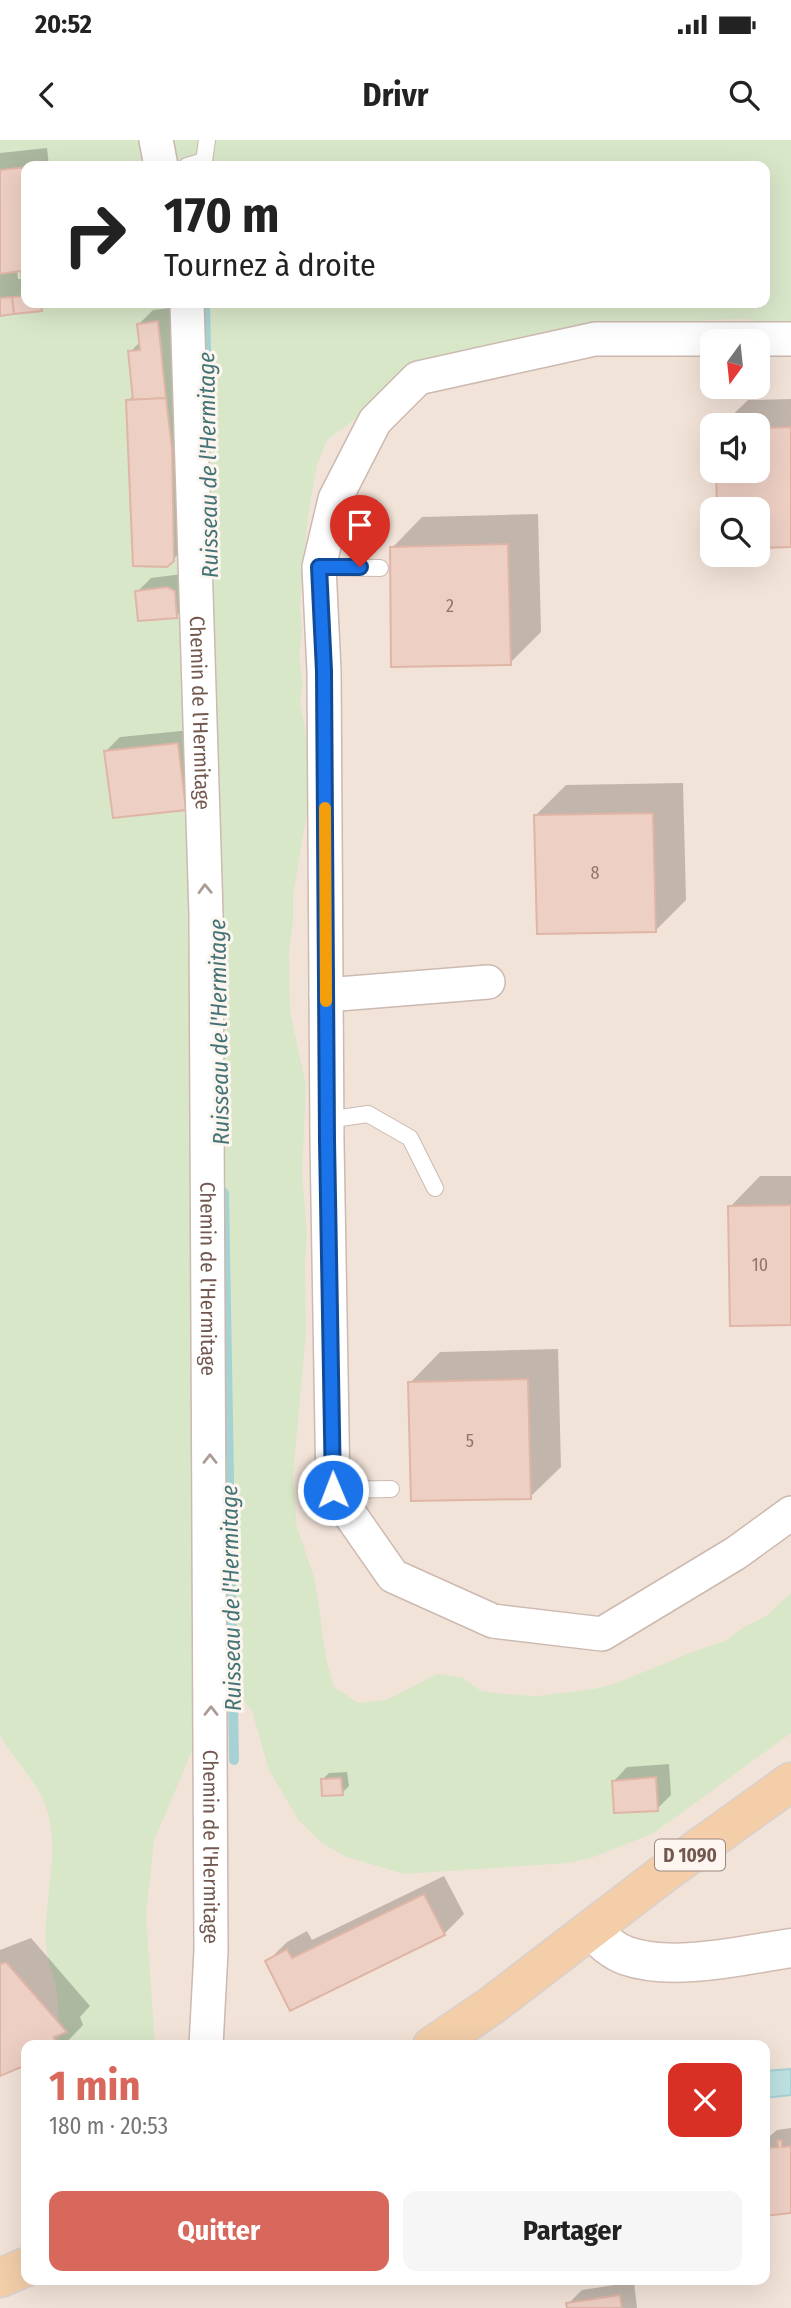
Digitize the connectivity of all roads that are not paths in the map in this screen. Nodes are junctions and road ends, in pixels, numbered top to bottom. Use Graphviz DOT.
graph roads {
  1 [pos="156,140"];
  2 [pos="207,140"];
  3 [pos="160,161"];
  4 [pos="205,161"];
  5 [pos="187,308"];
  6 [pos="791,339"];
  7 [pos="319,567"];
  8 [pos="380,568"];
  9 [pos="488,982"];
  10 [pos="326,995"];
  11 [pos="327,1120"];
  12 [pos="435,1188"];
  13 [pos="391,1489"];
  14 [pos="333,1490"];
  15 [pos="791,1513"];
  16 [pos="791,1782"];
  17 [pos="592,1930"];
  18 [pos="791,1948"];
  19 [pos="206,2040"];
  20 [pos="441,2040"];
  21 [pos="21,2269"];
  22 [pos="0,2278"];
  1 -- 3 [label="street"];
  2 -- 4 [label="lane"];
  19 -- 5 [label="street, Chemin de l'Hermitage, one-way"];
  6 -- 7 [label="street"];
  7 -- 8 [label="lane"];
  7 -- 10 [label="street"];
  9 -- 10 [label="street"];
  10 -- 11 [label="street"];
  11 -- 12 [label="lane"];
  11 -- 14 [label="street"];
  13 -- 14 [label="lane"];
  14 -- 15 [label="street"];
  16 -- 17 [label="main road, D 1090"];
  17 -- 18 [label="street"];
  17 -- 20 [label="main road, D 1090"];
  21 -- 22 [label="main road"];
}
